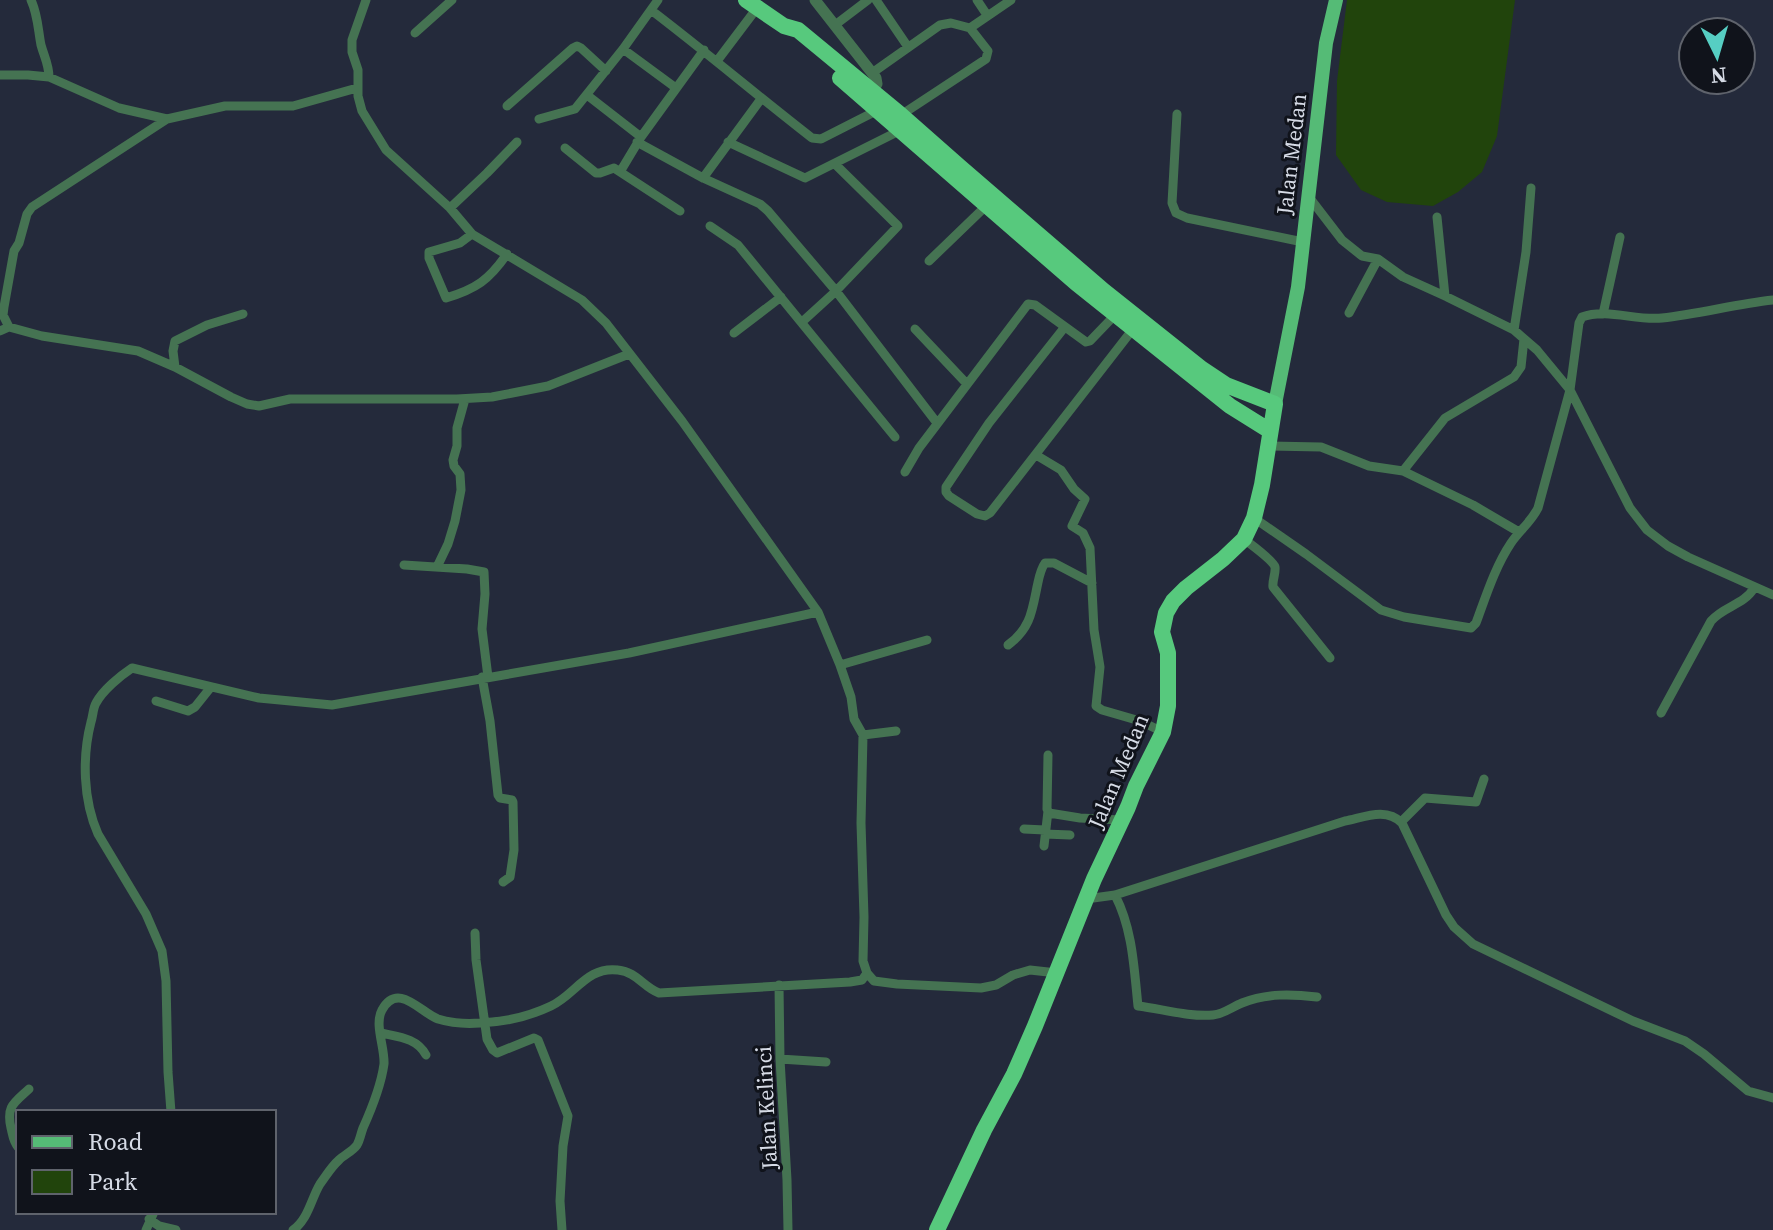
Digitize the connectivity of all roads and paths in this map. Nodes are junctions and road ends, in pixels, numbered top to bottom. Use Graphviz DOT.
graph roads {
  1 [pos="31,0"];
  2 [pos="366,0"];
  3 [pos="452,0"];
  4 [pos="658,0"];
  5 [pos="815,0"];
  6 [pos="868,0"];
  7 [pos="876,0"];
  8 [pos="977,0"];
  9 [pos="1011,0"];
  10 [pos="1336,0"];
  11 [pos="752,4"];
  12 [pos="651,10"];
  13 [pos="987,15"];
  14 [pos="835,25"];
  15 [pos="970,28"];
  16 [pos="415,33"];
  17 [pos="908,47"];
  18 [pos="623,49"];
  19 [pos="704,50"];
  20 [pos="717,61"];
  21 [pos="606,71"];
  22 [pos="872,73"];
  23 [pos="0,75"];
  24 [pos="49,77"];
  25 [pos="357,88"];
  26 [pos="676,88"];
  27 [pos="868,94"];
  28 [pos="587,95"];
  29 [pos="761,99"];
  30 [pos="507,106"];
  31 [pos="878,110"];
  32 [pos="1177,114"];
  33 [pos="167,119"];
  34 [pos="539,119"];
  35 [pos="901,122"];
  36 [pos="639,139"];
  37 [pos="517,142"];
  38 [pos="728,142"];
  39 [pos="565,148"];
  40 [pos="938,156"];
  41 [pos="835,164"];
  42 [pos="620,172"];
  43 [pos="703,178"];
  44 [pos="1531,188"];
  45 [pos="1309,197"];
  46 [pos="986,206"];
  47 [pos="450,208"];
  48 [pos="680,211"];
  49 [pos="1437,217"];
  50 [pos="710,226"];
  51 [pos="472,234"];
  52 [pos="1620,237"];
  53 [pos="1303,242"];
  54 [pos="507,254"];
  55 [pos="1378,259"];
  56 [pos="929,261"];
  57 [pos="836,291"];
  58 [pos="1445,296"];
  59 [pos="781,297"];
  60 [pos="1773,300"];
  61 [pos="1349,313"];
  62 [pos="243,314"];
  63 [pos="1603,314"];
  64 [pos="1115,315"];
  65 [pos="802,322"];
  66 [pos="1064,328"];
  67 [pos="5,329"];
  68 [pos="915,329"];
  69 [pos="1133,329"];
  70 [pos="1514,330"];
  71 [pos="734,333"];
  72 [pos="1524,339"];
  73 [pos="629,354"];
  74 [pos="175,367"];
  75 [pos="967,384"];
  76 [pos="1570,390"];
  77 [pos="465,399"];
  78 [pos="1275,404"];
  79 [pos="937,423"];
  80 [pos="895,437"];
  81 [pos="1269,439"];
  82 [pos="1036,455"];
  83 [pos="1403,471"];
  84 [pos="905,472"];
  85 [pos="1254,518"];
  86 [pos="1519,532"];
  87 [pos="1244,539"];
  88 [pos="404,565"];
  89 [pos="437,567"];
  90 [pos="1092,583"];
  91 [pos="1754,588"];
  92 [pos="1773,595"];
  93 [pos="818,612"];
  94 [pos="927,640"];
  95 [pos="1008,645"];
  96 [pos="1330,658"];
  97 [pos="840,665"];
  98 [pos="485,677"];
  99 [pos="211,687"];
  100 [pos="156,701"];
  101 [pos="1661,713"];
  102 [pos="896,731"];
  103 [pos="1163,732"];
  104 [pos="863,735"];
  105 [pos="1048,755"];
  106 [pos="1484,779"];
  107 [pos="1048,811"];
  108 [pos="1121,820"];
  109 [pos="1401,822"];
  110 [pos="1024,829"];
  111 [pos="1045,832"];
  112 [pos="1070,835"];
  113 [pos="1044,846"];
  114 [pos="503,882"];
  115 [pos="1115,895"];
  116 [pos="1086,899"];
  117 [pos="475,933"];
  118 [pos="867,973"];
  119 [pos="1057,973"];
  120 [pos="779,985"];
  121 [pos="1317,997"];
  122 [pos="486,1023"];
  123 [pos="381,1033"];
  124 [pos="426,1055"];
  125 [pos="780,1059"];
  126 [pos="826,1062"];
  127 [pos="29,1089"];
  128 [pos="1773,1098"];
  129 [pos="171,1110"];
  130 [pos="16,1144"];
  131 [pos="152,1216"];
  132 [pos="146,1230"];
  133 [pos="176,1230"];
  134 [pos="293,1230"];
  135 [pos="562,1230"];
  136 [pos="788,1230"];
  137 [pos="937,1230"];
  1 -- 24 [label="street"];
  2 -- 25 [label="street"];
  3 -- 16 [label="street"];
  4 -- 12 [label="street"];
  5 -- 14 [label="street"];
  6 -- 14 [label="street"];
  7 -- 17 [label="street"];
  8 -- 13 [label="street"];
  9 -- 13 [label="street"];
  10 -- 45 [label="main road, Jalan Medan"];
  11 -- 20 [label="street"];
  11 -- 27 [label="highway"];
  12 -- 18 [label="street"];
  12 -- 19 [label="street"];
  13 -- 15 [label="street"];
  14 -- 22 [label="street"];
  15 -- 17 [label="street"];
  15 -- 35 [label="street"];
  17 -- 22 [label="street"];
  18 -- 21 [label="street"];
  18 -- 26 [label="street"];
  19 -- 20 [label="street"];
  19 -- 26 [label="street"];
  20 -- 29 [label="street"];
  21 -- 28 [label="street"];
  21 -- 30 [label="street"];
  22 -- 27 [label="street"];
  23 -- 24 [label="street"];
  24 -- 33 [label="street"];
  25 -- 33 [label="street"];
  25 -- 47 [label="street"];
  26 -- 36 [label="street"];
  27 -- 31 [label="highway"];
  27 -- 35 [label="highway"];
  28 -- 34 [label="street"];
  28 -- 36 [label="street"];
  29 -- 31 [label="street"];
  29 -- 38 [label="street"];
  31 -- 35 [label="highway"];
  32 -- 53 [label="street"];
  33 -- 67 [label="street"];
  35 -- 40 [label="highway"];
  35 -- 41 [label="street"];
  36 -- 42 [label="street"];
  36 -- 43 [label="street"];
  37 -- 47 [label="street"];
  38 -- 41 [label="street"];
  38 -- 43 [label="street"];
  39 -- 42 [label="street"];
  40 -- 46 [label="highway"];
  40 -- 78 [label="highway"];
  41 -- 57 [label="street"];
  42 -- 48 [label="street"];
  43 -- 57 [label="street"];
  44 -- 70 [label="street"];
  45 -- 53 [label="main road, Jalan Medan"];
  45 -- 55 [label="street"];
  46 -- 56 [label="street"];
  46 -- 64 [label="highway"];
  47 -- 51 [label="street"];
  49 -- 58 [label="street"];
  50 -- 59 [label="street"];
  51 -- 54 [label="street"];
  51 -- 54 [label="street"];
  52 -- 63 [label="street"];
  53 -- 78 [label="main road, Jalan Medan"];
  54 -- 73 [label="street"];
  55 -- 58 [label="street"];
  55 -- 61 [label="street"];
  57 -- 65 [label="street"];
  57 -- 79 [label="street"];
  58 -- 70 [label="street"];
  59 -- 65 [label="street"];
  59 -- 71 [label="street"];
  60 -- 63 [label="street"];
  62 -- 74 [label="street"];
  63 -- 76 [label="street"];
  64 -- 66 [label="street"];
  64 -- 69 [label="highway"];
  65 -- 80 [label="street"];
  66 -- 75 [label="street"];
  66 -- 82 [label="street"];
  67 -- 74 [label="street"];
  68 -- 75 [label="street"];
  69 -- 81 [label="highway"];
  69 -- 82 [label="street"];
  70 -- 72 [label="street"];
  72 -- 76 [label="street"];
  72 -- 83 [label="street"];
  73 -- 77 [label="street"];
  73 -- 93 [label="street"];
  74 -- 77 [label="street"];
  75 -- 79 [label="street"];
  76 -- 86 [label="street"];
  76 -- 91 [label="street"];
  77 -- 89 [label="street"];
  78 -- 81 [label="highway, Jalan Medan"];
  79 -- 84 [label="street"];
  81 -- 83 [label="street"];
  81 -- 85 [label="highway, Jalan Medan"];
  82 -- 90 [label="street"];
  83 -- 86 [label="street"];
  85 -- 86 [label="street"];
  85 -- 87 [label="highway, Jalan Medan"];
  87 -- 96 [label="street"];
  87 -- 103 [label="highway, Jalan Medan"];
  88 -- 89 [label="street"];
  89 -- 98 [label="street"];
  90 -- 95 [label="street"];
  90 -- 103 [label="street"];
  91 -- 92 [label="street"];
  91 -- 101 [label="street"];
  93 -- 97 [label="street"];
  93 -- 98 [label="street"];
  94 -- 97 [label="street"];
  97 -- 104 [label="street"];
  98 -- 99 [label="street"];
  98 -- 114 [label="street"];
  99 -- 100 [label="street"];
  99 -- 129 [label="street"];
  102 -- 104 [label="street"];
  103 -- 108 [label="highway, Jalan Medan"];
  104 -- 118 [label="street"];
  105 -- 107 [label="street"];
  106 -- 109 [label="street"];
  107 -- 108 [label="street"];
  107 -- 111 [label="street"];
  108 -- 116 [label="highway, Jalan Medan"];
  109 -- 115 [label="street"];
  109 -- 128 [label="street"];
  110 -- 111 [label="street"];
  111 -- 112 [label="street"];
  111 -- 113 [label="street"];
  115 -- 116 [label="street"];
  115 -- 121 [label="street"];
  116 -- 119 [label="highway, Jalan Medan"];
  117 -- 122 [label="street"];
  118 -- 119 [label="street"];
  118 -- 120 [label="street"];
  119 -- 137 [label="highway, Jalan Medan"];
  120 -- 122 [label="street"];
  120 -- 125 [label="street, Jalan Kelinci"];
  122 -- 123 [label="street"];
  122 -- 135 [label="street"];
  123 -- 124 [label="street"];
  123 -- 134 [label="street"];
  125 -- 126 [label="street"];
  125 -- 136 [label="street, Jalan Kelinci"];
  127 -- 130 [label="street"];
  131 -- 132 [label="street"];
  131 -- 133 [label="street"];
}
